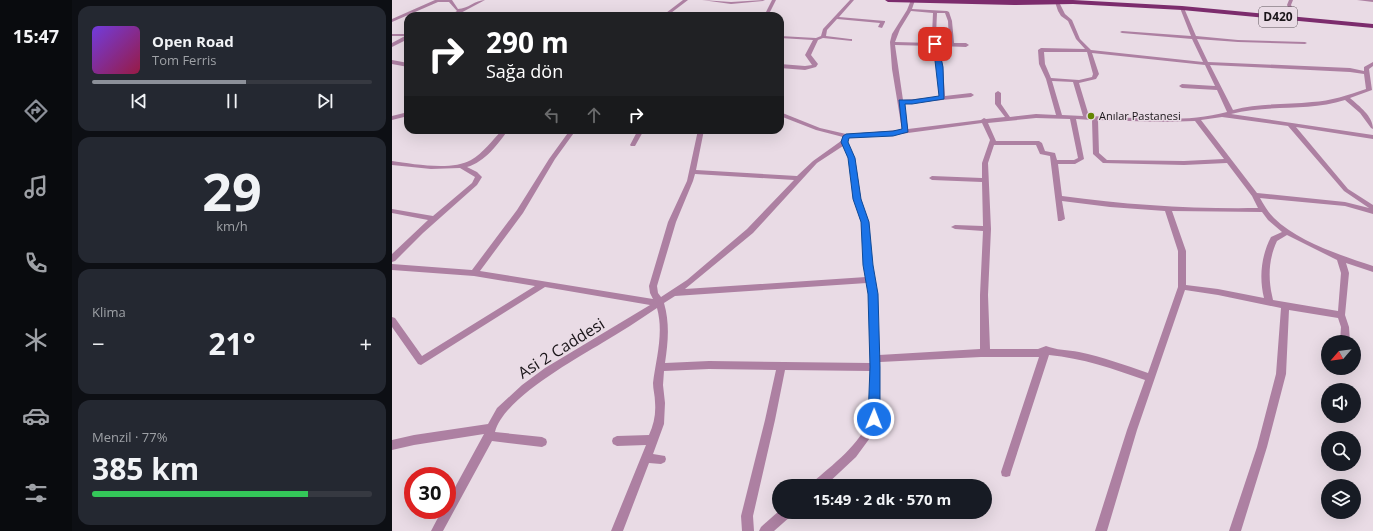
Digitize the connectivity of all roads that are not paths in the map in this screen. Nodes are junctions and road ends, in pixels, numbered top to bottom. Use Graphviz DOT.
graph roads {
  1 [pos="483,0"];
  2 [pos="686,0"];
  3 [pos="704,0"];
  4 [pos="763,0"];
  5 [pos="774,0"];
  6 [pos="852,0"];
  7 [pos="888,0"];
  8 [pos="1291,0"];
  9 [pos="1359,0"];
  10 [pos="913,1"];
  11 [pos="1006,1"];
  12 [pos="1373,1"];
  13 [pos="1057,2"];
  14 [pos="1182,8"];
  15 [pos="462,10"];
  16 [pos="909,10"];
  17 [pos="416,12"];
  18 [pos="458,12"];
  19 [pos="670,12"];
  20 [pos="768,12"];
  21 [pos="935,12"];
  22 [pos="392,15"];
  23 [pos="404,16"];
  24 [pos="404,17"];
  25 [pos="836,18"];
  26 [pos="1296,19"];
  27 [pos="392,21"];
  28 [pos="1373,26"];
  29 [pos="880,27"];
  30 [pos="1122,32"];
  31 [pos="392,35"];
  32 [pos="404,36"];
  33 [pos="784,37"];
  34 [pos="823,37"];
  35 [pos="404,38"];
  36 [pos="1194,38"];
  37 [pos="816,39"];
  38 [pos="850,40"];
  39 [pos="893,43"];
  40 [pos="1305,43"];
  41 [pos="935,44"];
  42 [pos="952,44"];
  43 [pos="392,45"];
  44 [pos="966,45"];
  45 [pos="1089,51"];
  46 [pos="392,62"];
  47 [pos="1206,63"];
  48 [pos="404,64"];
  49 [pos="1373,64"];
  50 [pos="784,66"];
  51 [pos="1367,74"];
  52 [pos="1049,79"];
  53 [pos="1077,80"];
  54 [pos="1182,86"];
  55 [pos="1218,88"];
  56 [pos="998,93"];
  57 [pos="971,95"];
  58 [pos="942,97"];
  59 [pos="1346,98"];
  60 [pos="901,102"];
  61 [pos="1230,111"];
  62 [pos="404,115"];
  63 [pos="784,116"];
  64 [pos="1059,116"];
  65 [pos="1218,116"];
  66 [pos="1072,117"];
  67 [pos="1086,117"];
  68 [pos="392,118"];
  69 [pos="1008,118"];
  70 [pos="1095,118"];
  71 [pos="1197,119"];
  72 [pos="984,120"];
  73 [pos="1291,126"];
  74 [pos="1373,127"];
  75 [pos="905,130"];
  76 [pos="501,134"];
  77 [pos="570,134"];
  78 [pos="639,134"];
  79 [pos="700,134"];
  80 [pos="1373,137"];
  81 [pos="845,139"];
  82 [pos="992,143"];
  83 [pos="633,144"];
  84 [pos="1230,161"];
  85 [pos="1054,162"];
  86 [pos="392,163"];
  87 [pos="461,166"];
  88 [pos="692,172"];
  89 [pos="799,178"];
  90 [pos="932,178"];
  91 [pos="986,180"];
  92 [pos="1255,195"];
  93 [pos="1058,198"];
  94 [pos="1373,208"];
  95 [pos="1168,209"];
  96 [pos="1264,210"];
  97 [pos="392,211"];
  98 [pos="1373,212"];
  99 [pos="434,219"];
  100 [pos="1061,219"];
  101 [pos="956,227"];
  102 [pos="987,229"];
  103 [pos="1286,233"];
  104 [pos="1340,258"];
  105 [pos="392,259"];
  106 [pos="392,267"];
  107 [pos="1373,269"];
  108 [pos="474,273"];
  109 [pos="871,280"];
  110 [pos="544,284"];
  111 [pos="1182,287"];
  112 [pos="673,293"];
  113 [pos="660,303"];
  114 [pos="1269,303"];
  115 [pos="1285,306"];
  116 [pos="1341,315"];
  117 [pos="392,320"];
  118 [pos="1345,335"];
  119 [pos="1046,350"];
  120 [pos="985,353"];
  121 [pos="875,363"];
  122 [pos="781,366"];
  123 [pos="661,367"];
  124 [pos="1151,378"];
  125 [pos="490,432"];
  126 [pos="653,440"];
  127 [pos="617,441"];
  128 [pos="542,442"];
  129 [pos="392,445"];
  130 [pos="646,458"];
  131 [pos="661,459"];
  132 [pos="1006,472"];
  133 [pos="825,479"];
  134 [pos="779,519"];
  135 [pos="437,531"];
  136 [pos="617,531"];
  137 [pos="748,531"];
  138 [pos="765,531"];
  139 [pos="1101,531"];
  140 [pos="1235,531"];
  1 -- 15 [label="street"];
  2 -- 19 [label="street"];
  3 -- 4 [label="street"];
  5 -- 20 [label="street"];
  6 -- 25 [label="street"];
  7 -- 10 [label="main road, D420"];
  8 -- 26 [label="street"];
  9 -- 12 [label="street"];
  10 -- 11 [label="main road, D420"];
  10 -- 16 [label="street"];
  11 -- 13 [label="main road, D420"];
  13 -- 14 [label="main road, D420"];
  13 -- 45 [label="street"];
  14 -- 26 [label="main road, D420"];
  14 -- 36 [label="street"];
  15 -- 17 [label="street"];
  15 -- 18 [label="street"];
  16 -- 21 [label="street"];
  16 -- 39 [label="street"];
  21 -- 41 [label="street"];
  21 -- 42 [label="street"];
  22 -- 23 [label="street"];
  24 -- 27 [label="street"];
  25 -- 29 [label="street"];
  25 -- 34 [label="street"];
  26 -- 28 [label="main road, D420"];
  30 -- 36 [label="street"];
  31 -- 32 [label="street"];
  33 -- 37 [label="street"];
  34 -- 37 [label="street"];
  34 -- 38 [label="street"];
  35 -- 43 [label="street"];
  36 -- 40 [label="street"];
  36 -- 47 [label="street"];
  37 -- 50 [label="street"];
  39 -- 41 [label="street"];
  39 -- 60 [label="street"];
  41 -- 42 [label="street"];
  41 -- 58 [label="street"];
  42 -- 44 [label="street"];
  45 -- 47 [label="street"];
  45 -- 52 [label="street"];
  45 -- 53 [label="street"];
  46 -- 48 [label="street"];
  47 -- 51 [label="street"];
  47 -- 55 [label="street"];
  49 -- 51 [label="street"];
  51 -- 59 [label="street"];
  52 -- 53 [label="street"];
  52 -- 64 [label="street"];
  53 -- 67 [label="street"];
  54 -- 55 [label="street"];
  55 -- 61 [label="street"];
  56 -- 69 [label="street"];
  57 -- 58 [label="street"];
  58 -- 60 [label="street"];
  59 -- 61 [label="street"];
  59 -- 74 [label="street"];
  60 -- 75 [label="street"];
  61 -- 65 [label="street"];
  62 -- 68 [label="street"];
  63 -- 81 [label="street"];
  64 -- 66 [label="street"];
  64 -- 69 [label="street"];
  65 -- 71 [label="street"];
  65 -- 73 [label="street"];
  66 -- 67 [label="street"];
  66 -- 85 [label="street"];
  67 -- 70 [label="street"];
  69 -- 72 [label="street"];
  70 -- 71 [label="street"];
  70 -- 84 [label="street"];
  71 -- 84 [label="street"];
  72 -- 75 [label="street"];
  72 -- 82 [label="street"];
  73 -- 80 [label="street"];
  73 -- 94 [label="street"];
  75 -- 81 [label="street"];
  76 -- 87 [label="street"];
  77 -- 108 [label="street"];
  78 -- 83 [label="street"];
  79 -- 88 [label="street"];
  81 -- 89 [label="street, Asi 2 Caddesi"];
  81 -- 109 [label="street"];
  82 -- 85 [label="street"];
  82 -- 91 [label="street"];
  84 -- 92 [label="street"];
  85 -- 93 [label="street"];
  86 -- 87 [label="street"];
  87 -- 99 [label="street"];
  88 -- 89 [label="street"];
  88 -- 113 [label="street"];
  89 -- 112 [label="street, Asi 2 Caddesi"];
  90 -- 91 [label="street"];
  91 -- 102 [label="street"];
  92 -- 96 [label="street"];
  92 -- 98 [label="street"];
  93 -- 95 [label="street"];
  93 -- 100 [label="street"];
  95 -- 96 [label="street"];
  95 -- 111 [label="street"];
  96 -- 103 [label="street"];
  97 -- 99 [label="street"];
  99 -- 105 [label="street"];
  101 -- 102 [label="street"];
  102 -- 120 [label="street"];
  103 -- 104 [label="street"];
  103 -- 114 [label="street"];
  104 -- 107 [label="street"];
  104 -- 116 [label="street"];
  106 -- 108 [label="street"];
  108 -- 110 [label="street"];
  109 -- 112 [label="street"];
  109 -- 121 [label="street"];
  110 -- 113 [label="street"];
  110 -- 117 [label="street"];
  111 -- 114 [label="street"];
  111 -- 124 [label="street"];
  112 -- 113 [label="street, Asi 2 Caddesi"];
  113 -- 123 [label="street"];
  113 -- 125 [label="street, Asi 2 Caddesi"];
  114 -- 115 [label="street"];
  115 -- 116 [label="street"];
  115 -- 140 [label="street"];
  116 -- 118 [label="street"];
  119 -- 120 [label="street"];
  119 -- 124 [label="street"];
  119 -- 132 [label="street"];
  120 -- 121 [label="street"];
  121 -- 122 [label="street"];
  121 -- 133 [label="street"];
  122 -- 123 [label="street"];
  122 -- 137 [label="street"];
  123 -- 126 [label="street"];
  124 -- 139 [label="street"];
  125 -- 128 [label="street"];
  125 -- 129 [label="street"];
  125 -- 135 [label="street, Asi 2 Caddesi"];
  126 -- 127 [label="street"];
  126 -- 130 [label="street"];
  130 -- 131 [label="street"];
  130 -- 136 [label="street"];
  134 -- 138 [label="street"];
}
